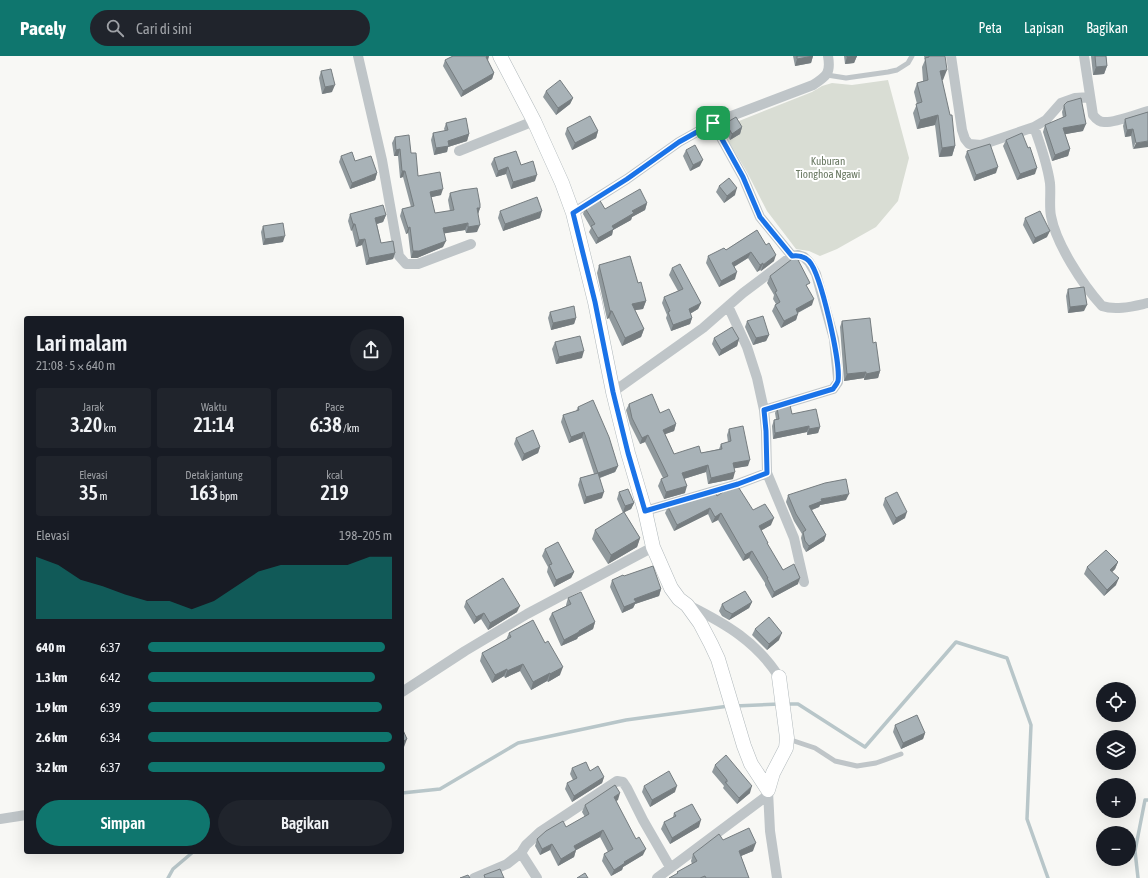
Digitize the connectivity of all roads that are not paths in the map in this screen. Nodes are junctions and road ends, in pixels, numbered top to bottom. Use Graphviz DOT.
graph roads {
  1 [pos="358,56"];
  2 [pos="500,56"];
  3 [pos="828,56"];
  4 [pos="912,56"];
  5 [pos="951,56"];
  6 [pos="1084,56"];
  7 [pos="827,75"];
  8 [pos="1090,97"];
  9 [pos="1148,111"];
  10 [pos="534,121"];
  11 [pos="713,123"];
  12 [pos="1034,127"];
  13 [pos="459,151"];
  14 [pos="573,213"];
  15 [pos="471,244"];
  16 [pos="792,256"];
  17 [pos="1148,303"];
  18 [pos="728,306"];
  19 [pos="613,392"];
  20 [pos="764,410"];
  21 [pos="767,473"];
  22 [pos="645,511"];
  23 [pos="653,547"];
  24 [pos="804,582"];
  25 [pos="688,606"];
  26 [pos="778,677"];
  27 [pos="404,691"];
  28 [pos="787,732"];
  29 [pos="901,754"];
  30 [pos="768,793"];
  31 [pos="24,815"];
  32 [pos="1,818"];
  33 [pos="521,853"];
  34 [pos="670,867"];
  35 [pos="474,878"];
  36 [pos="538,878"];
  37 [pos="657,878"];
  38 [pos="777,878"];
  1 -- 15 [label="street"];
  2 -- 10 [label="street"];
  3 -- 7 [label="street"];
  4 -- 7 [label="lane"];
  5 -- 12 [label="street"];
  6 -- 8 [label="street"];
  7 -- 11 [label="street"];
  8 -- 9 [label="street"];
  8 -- 12 [label="street"];
  10 -- 13 [label="street"];
  10 -- 14 [label="street"];
  11 -- 14 [label="street"];
  11 -- 16 [label="street"];
  12 -- 17 [label="street"];
  14 -- 19 [label="street"];
  16 -- 18 [label="street"];
  16 -- 20 [label="street"];
  18 -- 19 [label="street"];
  18 -- 20 [label="street"];
  19 -- 22 [label="street"];
  20 -- 21 [label="street"];
  21 -- 22 [label="street"];
  21 -- 24 [label="street"];
  22 -- 23 [label="street"];
  23 -- 25 [label="street"];
  23 -- 27 [label="street"];
  25 -- 26 [label="street"];
  25 -- 30 [label="street"];
  26 -- 28 [label="street"];
  28 -- 29 [label="lane"];
  28 -- 30 [label="street"];
  30 -- 34 [label="street"];
  30 -- 38 [label="street"];
  31 -- 32 [label="street"];
  33 -- 34 [label="street"];
  33 -- 35 [label="street"];
  33 -- 36 [label="street"];
  34 -- 37 [label="street"];
}
